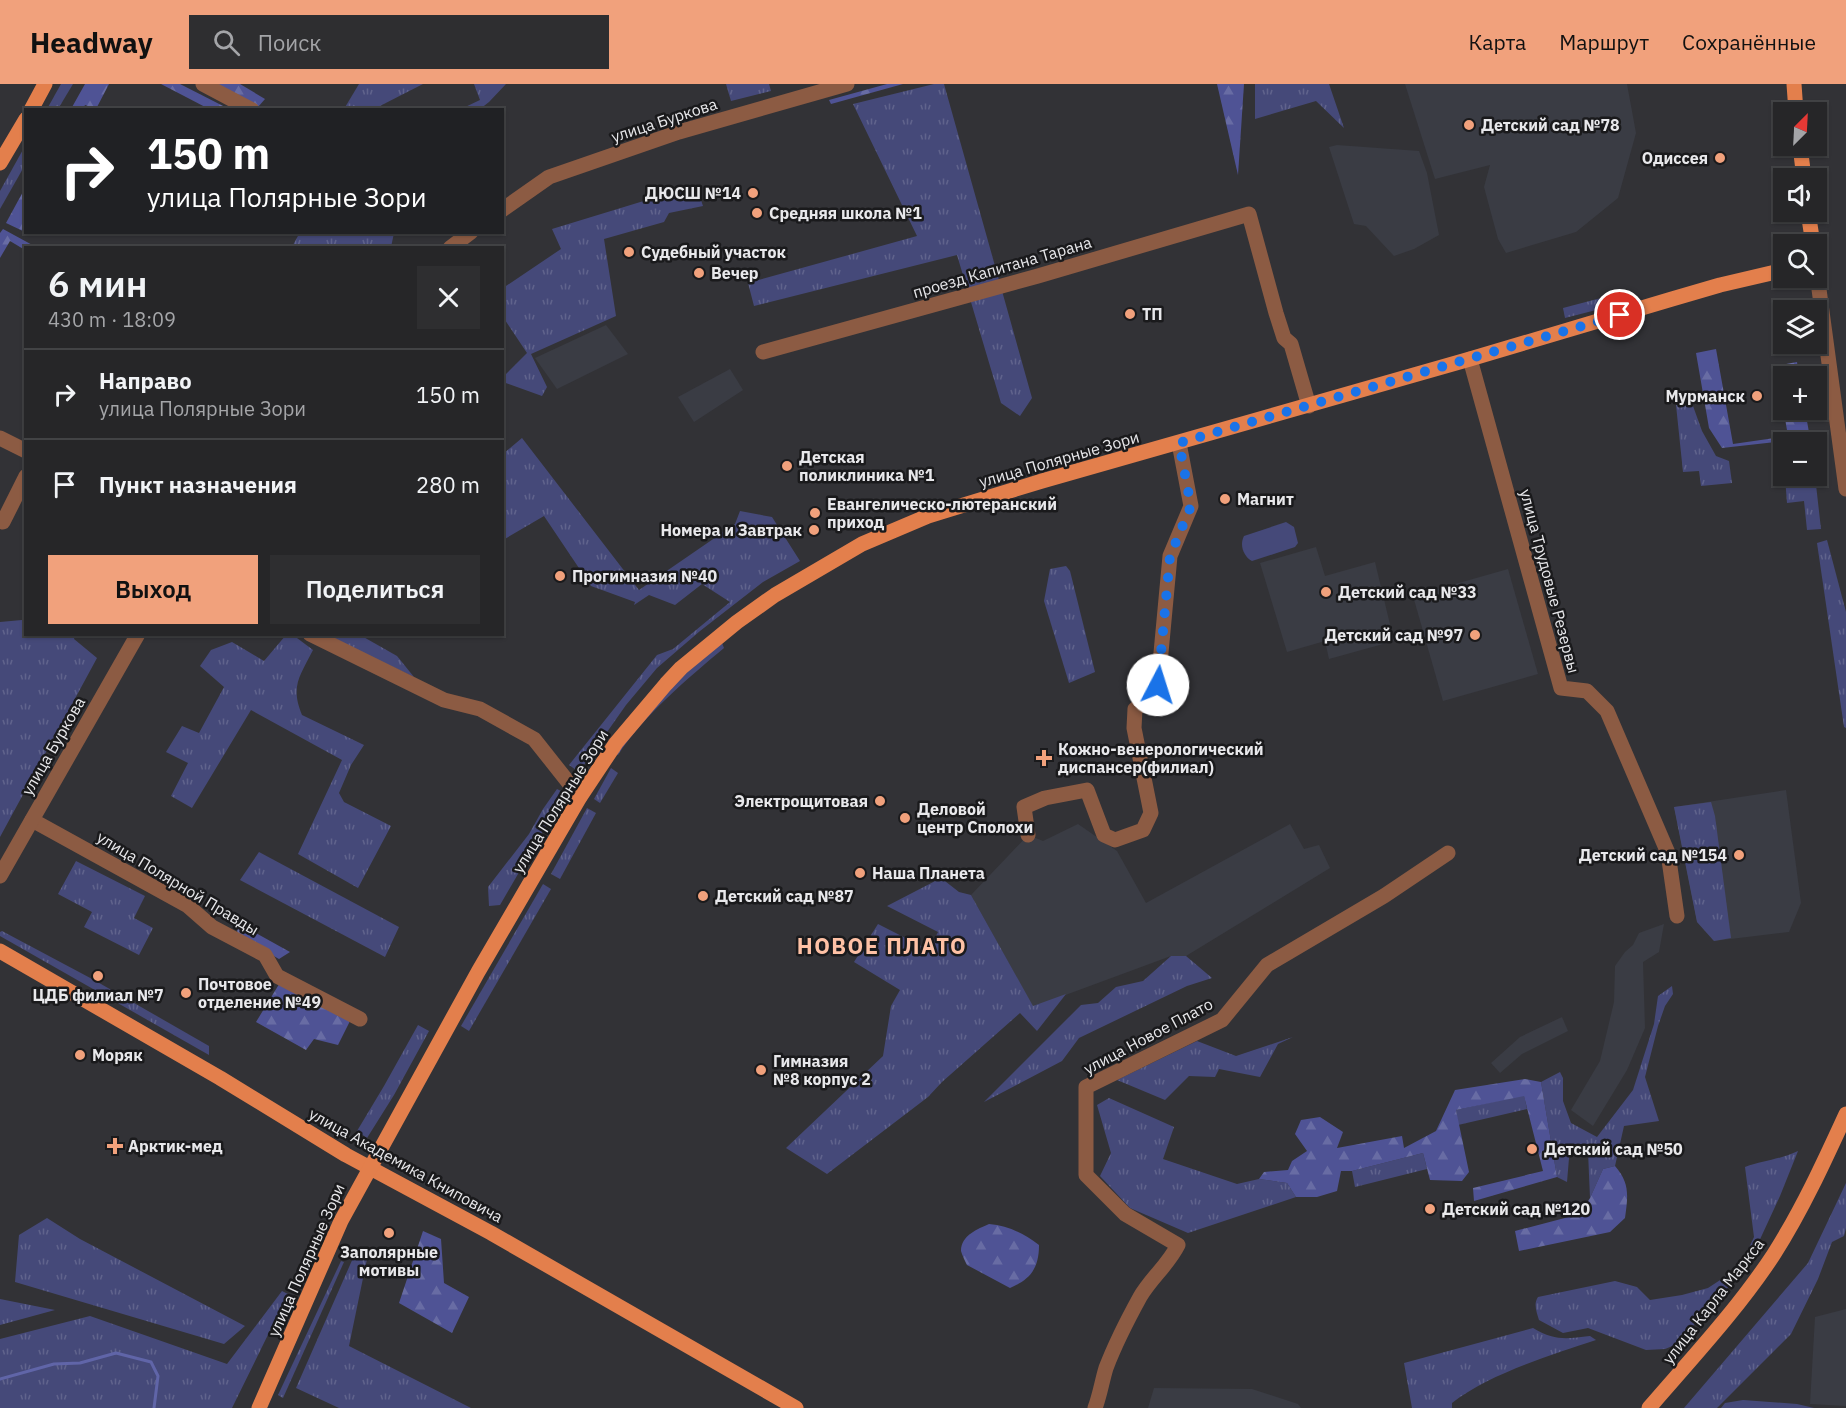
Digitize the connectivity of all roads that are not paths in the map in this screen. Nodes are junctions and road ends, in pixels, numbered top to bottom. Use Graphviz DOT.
graph roads {
  1 [pos="45,84"];
  2 [pos="203,84"];
  3 [pos="847,84"];
  4 [pos="1794,84"];
  5 [pos="1795,102"];
  6 [pos="32,108"];
  7 [pos="248,108"];
  8 [pos="24,122"];
  9 [pos="0,163"];
  10 [pos="504,209"];
  11 [pos="468,234"];
  12 [pos="453,246"];
  13 [pos="1773,273"];
  14 [pos="1819,288"];
  15 [pos="763,352"];
  16 [pos="1470,359"];
  17 [pos="1309,406"];
  18 [pos="0,438"];
  19 [pos="1179,443"];
  20 [pos="24,450"];
  21 [pos="24,480"];
  22 [pos="1846,489"];
  23 [pos="3,522"];
  24 [pos="137,636"];
  25 [pos="313,636"];
  26 [pos="580,796"];
  27 [pos="32,819"];
  28 [pos="1028,834"];
  29 [pos="1448,853"];
  30 [pos="0,876"];
  31 [pos="1677,916"];
  32 [pos="0,951"];
  33 [pos="360,1019"];
  34 [pos="1846,1114"];
  35 [pos="370,1168"];
  36 [pos="259,1408"];
  37 [pos="796,1408"];
  38 [pos="1095,1408"];
  39 [pos="1649,1408"];
  1 -- 6 [label="main road"];
  2 -- 7 [label="street"];
  3 -- 10 [label="street, улица Буркова"];
  4 -- 5 [label="main road"];
  8 -- 9 [label="main road"];
  11 -- 12 [label="street"];
  13 -- 16 [label="main road, улица Полярные Зори"];
  14 -- 22 [label="street"];
  15 -- 17 [label="street, проезд Капитана Тарана"];
  16 -- 17 [label="main road, улица Полярные Зори"];
  16 -- 31 [label="street, улица Трудовые Резервы"];
  17 -- 19 [label="main road, улица Полярные Зори"];
  18 -- 20 [label="street"];
  19 -- 26 [label="main road, улица Полярные Зори"];
  19 -- 28 [label="street"];
  21 -- 23 [label="street"];
  24 -- 27 [label="street, улица Буркова"];
  25 -- 26 [label="street"];
  26 -- 35 [label="main road, улица Полярные Зори"];
  27 -- 30 [label="street, улица Буркова"];
  27 -- 33 [label="street, улица Полярной Правды"];
  29 -- 38 [label="street, улица Новое Плато"];
  32 -- 35 [label="main road, улица Академика Книповича"];
  34 -- 39 [label="main road, улица Карла Маркса"];
  35 -- 36 [label="main road, улица Полярные Зори"];
  35 -- 37 [label="main road, улица Академика Книповича"];
}
